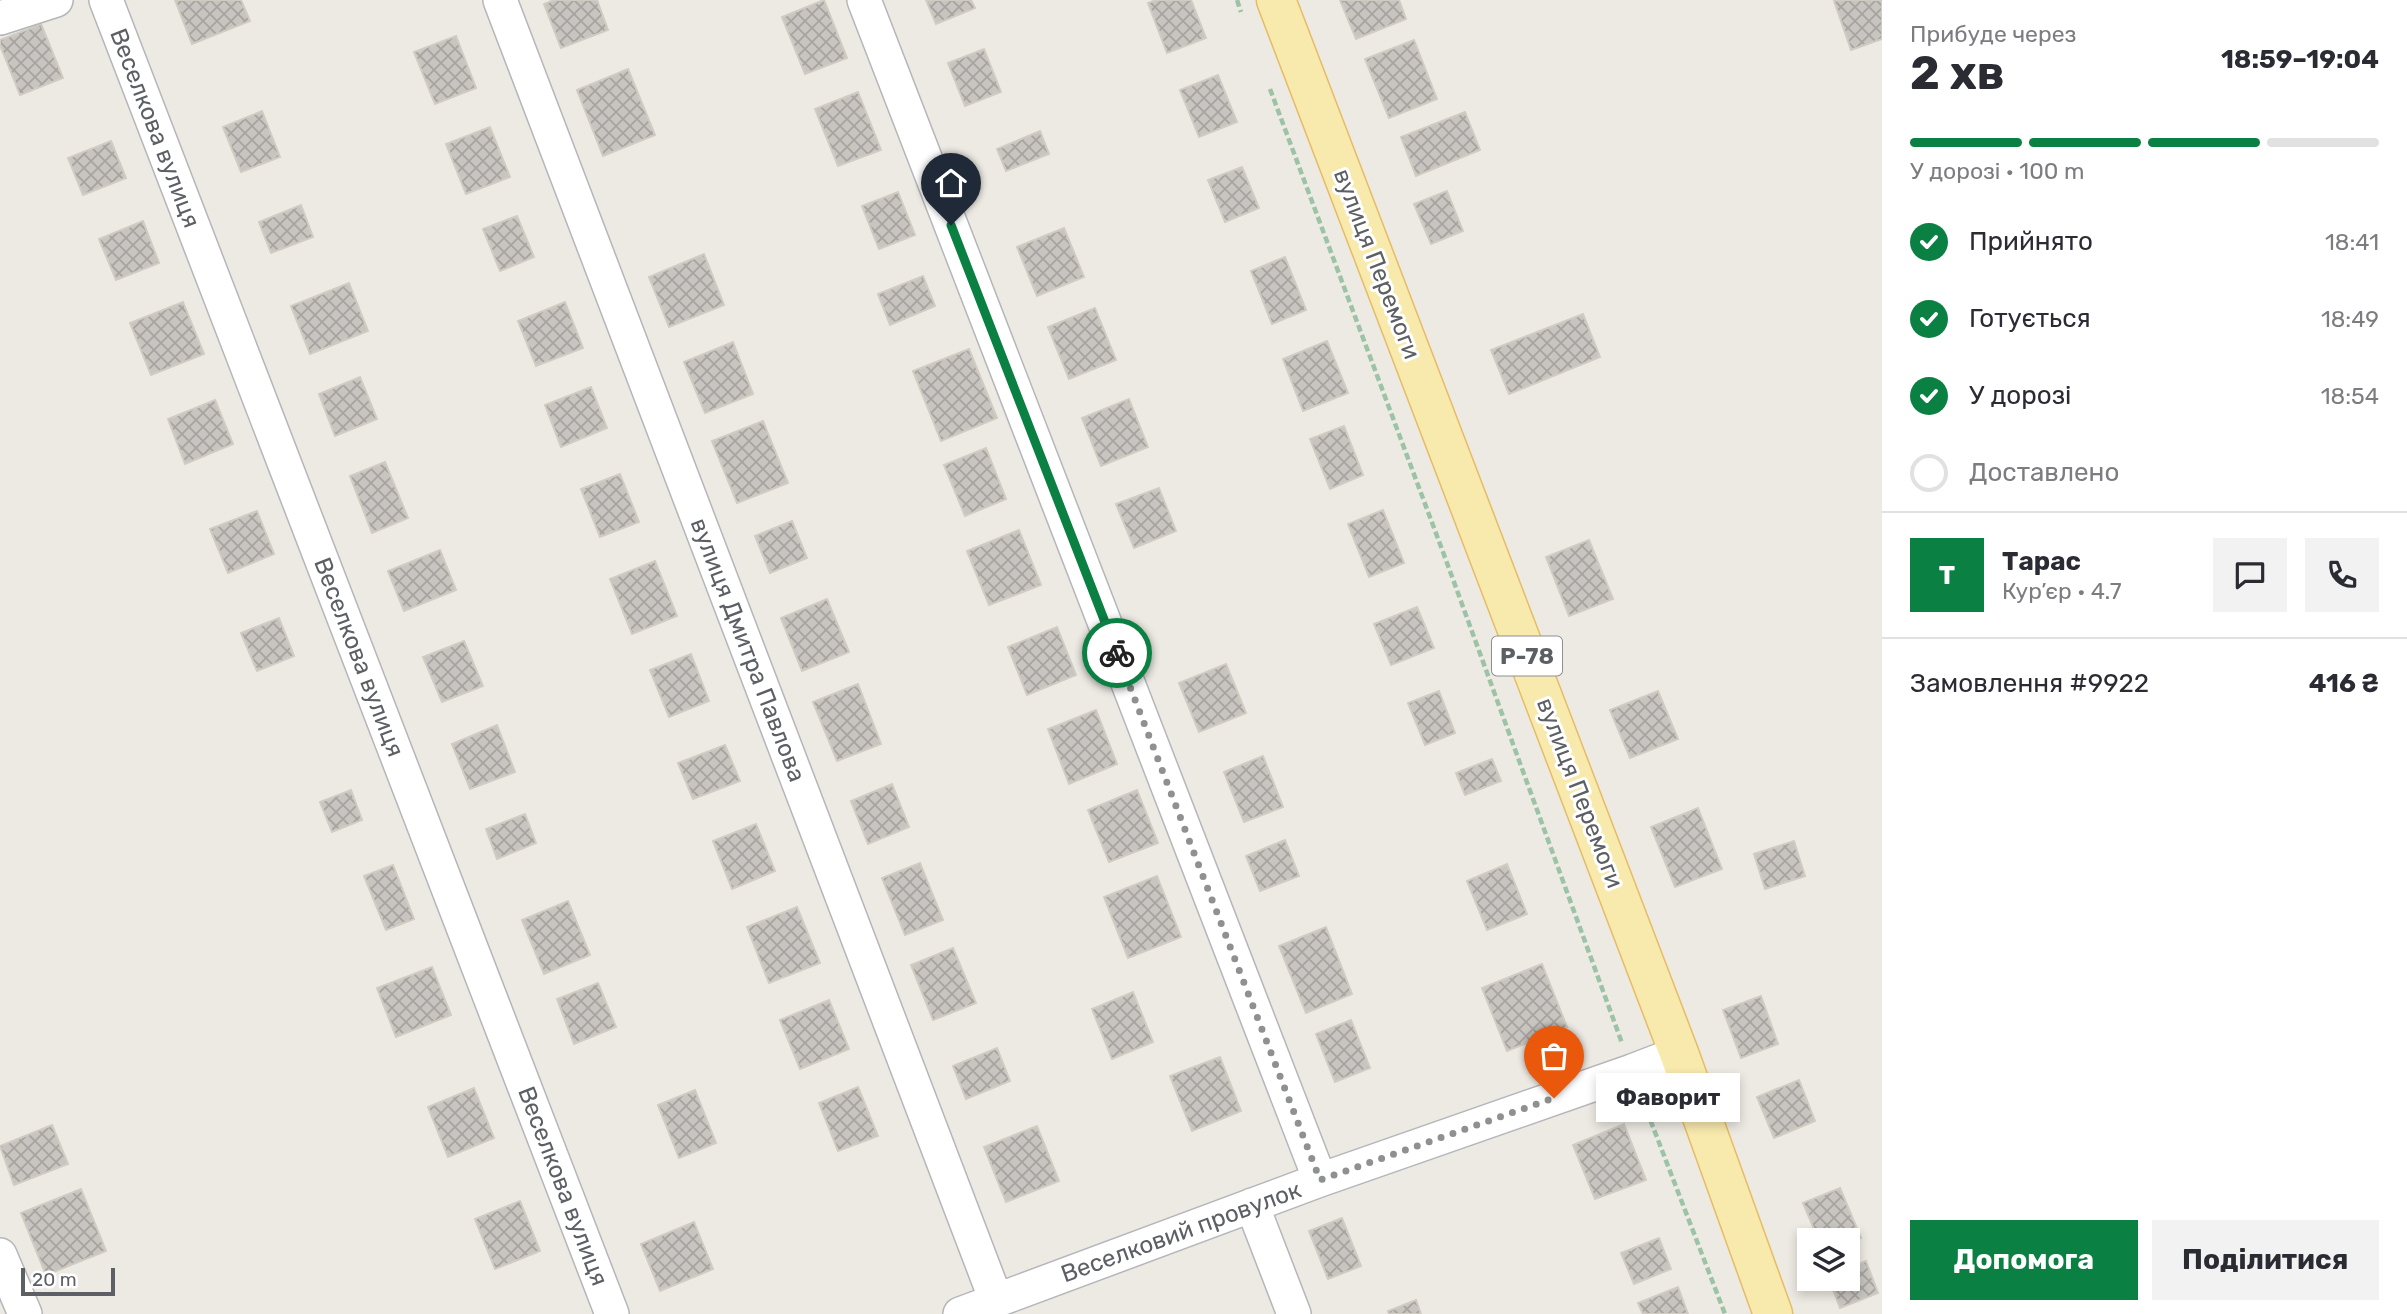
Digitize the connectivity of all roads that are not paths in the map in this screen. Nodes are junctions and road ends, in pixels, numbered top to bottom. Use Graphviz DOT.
graph roads {
  1 [pos="56,0"];
  2 [pos="106,0"];
  3 [pos="500,0"];
  4 [pos="864,0"];
  5 [pos="1276,0"];
  6 [pos="0,18"];
  7 [pos="1679,1053"];
  8 [pos="1320,1180"];
  9 [pos="1252,1205"];
  10 [pos="0,1255"];
  11 [pos="996,1300"];
  12 [pos="25,1314"];
  13 [pos="612,1314"];
  14 [pos="960,1314"];
  15 [pos="1294,1314"];
  16 [pos="1773,1314"];
  1 -- 6 [label="street"];
  2 -- 13 [label="street, Веселкова вулиця"];
  3 -- 11 [label="street, вулиця Дмитра Павлова"];
  4 -- 8 [label="street"];
  5 -- 7 [label="main road, вулиця Перемоги / Р-78"];
  7 -- 8 [label="street, Веселковий провулок"];
  7 -- 16 [label="main road, вулиця Перемоги / Р-78"];
  8 -- 9 [label="street, Веселковий провулок"];
  9 -- 11 [label="street, Веселковий провулок"];
  9 -- 15 [label="street"];
  10 -- 12 [label="street"];
  11 -- 14 [label="street, Веселковий провулок"];
}
